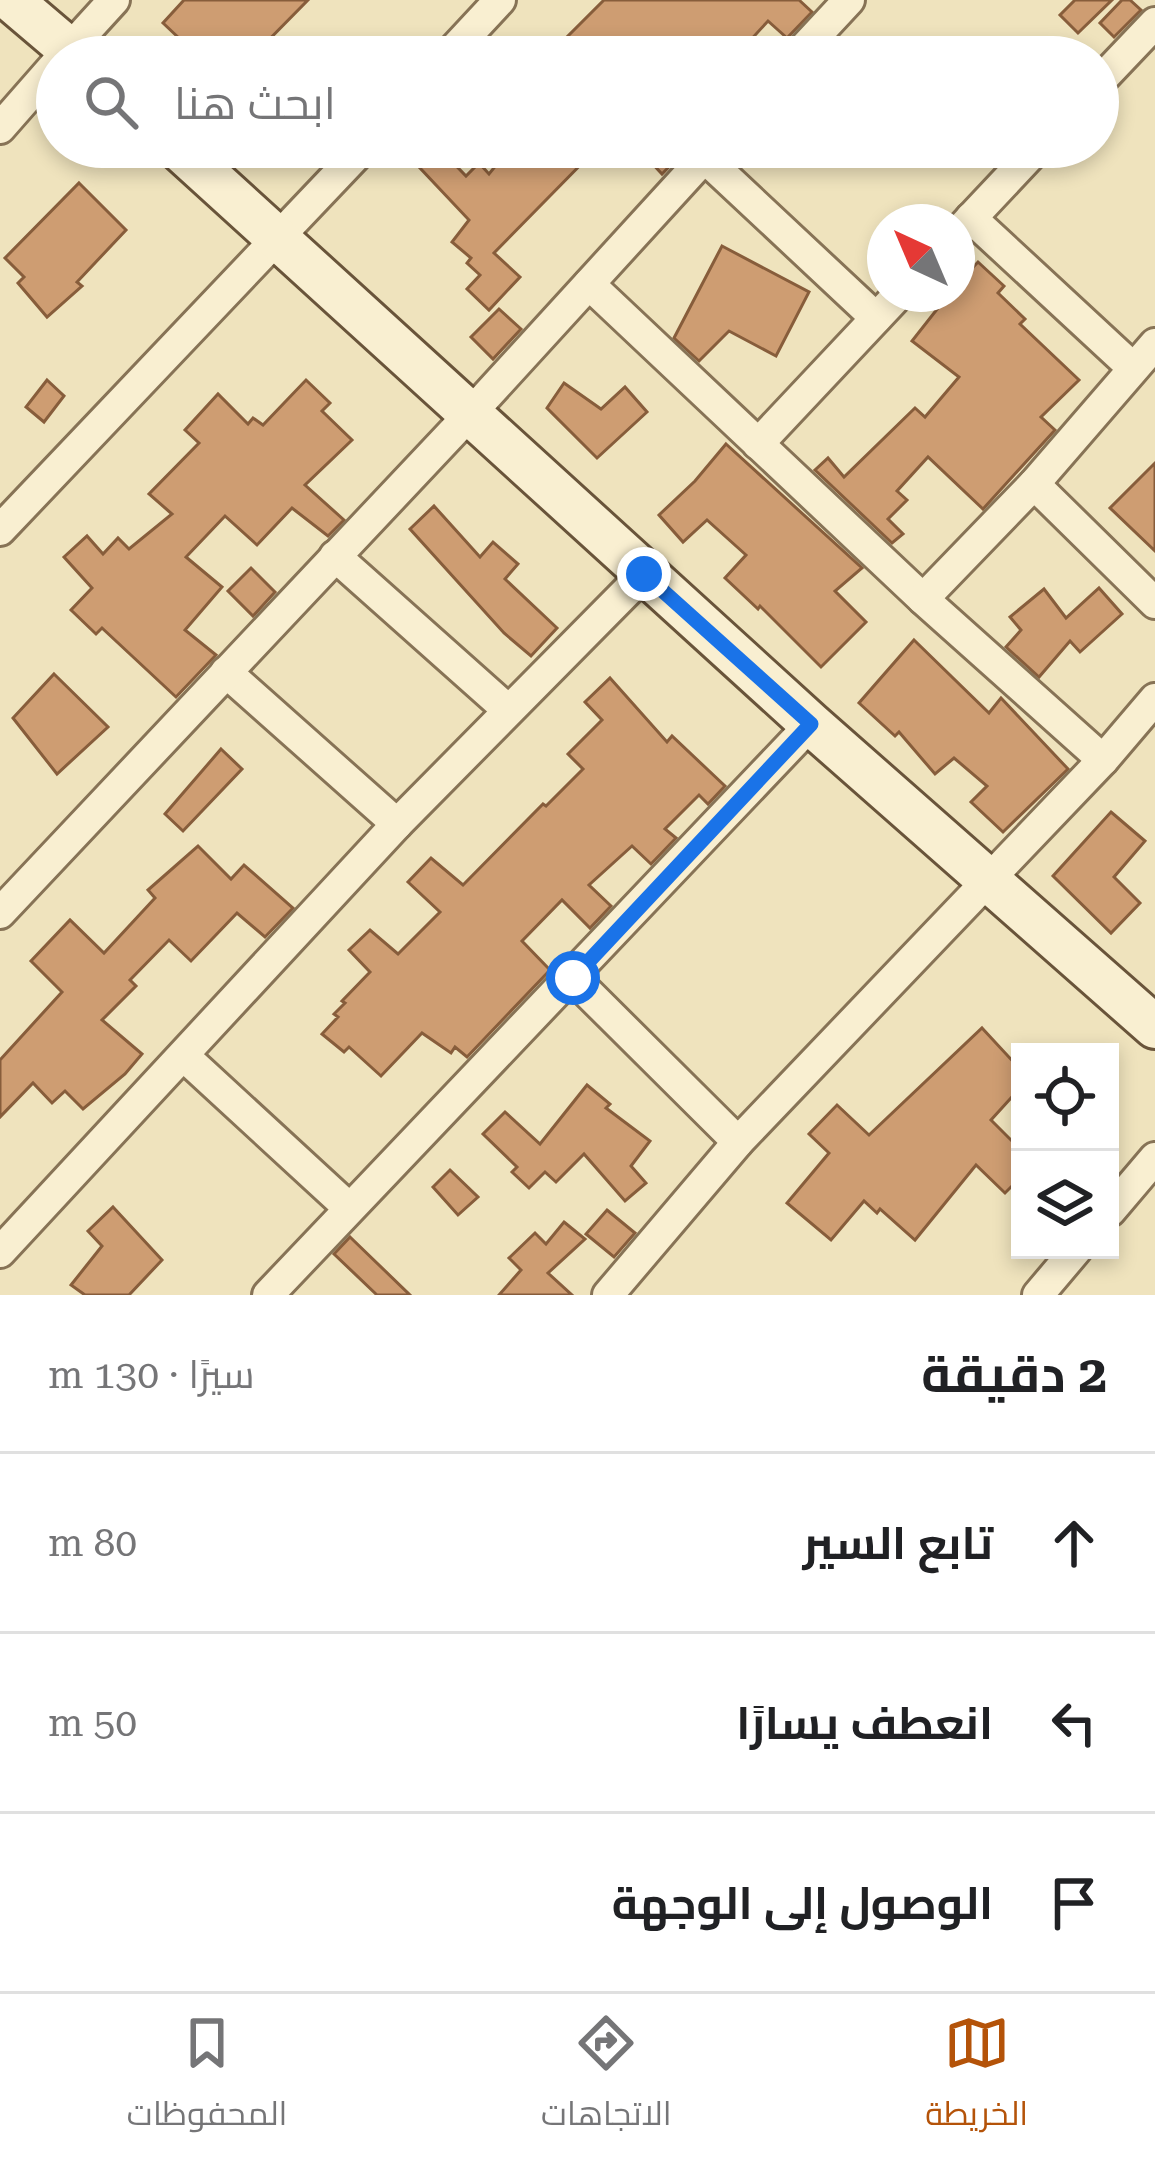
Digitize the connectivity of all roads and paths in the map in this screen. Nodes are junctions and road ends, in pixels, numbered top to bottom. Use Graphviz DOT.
graph roads {
  1 [pos="10,0"];
  2 [pos="114,0"];
  3 [pos="500,0"];
  4 [pos="849,0"];
  5 [pos="1155,23"];
  6 [pos="46,36"];
  7 [pos="84,36"];
  8 [pos="467,36"];
  9 [pos="816,36"];
  10 [pos="1119,61"];
  11 [pos="36,90"];
  12 [pos="0,128"];
  13 [pos="200,168"];
  14 [pos="344,168"];
  15 [pos="694,168"];
  16 [pos="725,168"];
  17 [pos="1018,168"];
  18 [pos="975,213"];
  19 [pos="975,234"];
  20 [pos="278,238"];
  21 [pos="589,284"];
  22 [pos="882,312"];
  23 [pos="876,318"];
  24 [pos="1155,344"];
  25 [pos="1133,368"];
  26 [pos="470,414"];
  27 [pos="758,444"];
  28 [pos="1034,484"];
  29 [pos="0,530"];
  30 [pos="335,556"];
  31 [pos="644,574"];
  32 [pos="923,599"];
  33 [pos="1155,603"];
  34 [pos="226,672"];
  35 [pos="1155,698"];
  36 [pos="508,710"];
  37 [pos="811,724"];
  38 [pos="1103,760"];
  39 [pos="397,824"];
  40 [pos="988,881"];
  41 [pos="4,902"];
  42 [pos="573,978"];
  43 [pos="1155,1027"];
  44 [pos="185,1057"];
  45 [pos="738,1142"];
  46 [pos="1155,1158"];
  47 [pos="1119,1200"];
  48 [pos="350,1208"];
  49 [pos="0,1252"];
  50 [pos="1068,1259"];
  51 [pos="268,1295"];
  52 [pos="608,1295"];
  53 [pos="1038,1295"];
  1 -- 6 [label="street"];
  2 -- 7 [label="street"];
  3 -- 8 [label="street"];
  4 -- 9 [label="street"];
  5 -- 10 [label="street"];
  11 -- 12 [label="street"];
  13 -- 20 [label="street"];
  14 -- 20 [label="street"];
  15 -- 21 [label="street"];
  16 -- 23 [label="street"];
  17 -- 18 [label="street"];
  19 -- 25 [label="street"];
  20 -- 26 [label="street"];
  20 -- 29 [label="street"];
  21 -- 26 [label="street"];
  21 -- 27 [label="street"];
  22 -- 23 [label="street"];
  23 -- 27 [label="street"];
  24 -- 25 [label="street"];
  25 -- 28 [label="street"];
  26 -- 30 [label="street"];
  26 -- 31 [label="street"];
  27 -- 32 [label="street"];
  28 -- 32 [label="street"];
  28 -- 33 [label="street"];
  30 -- 34 [label="street"];
  30 -- 36 [label="street"];
  31 -- 36 [label="street"];
  31 -- 37 [label="street"];
  32 -- 38 [label="street"];
  34 -- 39 [label="street"];
  34 -- 41 [label="street"];
  35 -- 38 [label="street"];
  36 -- 39 [label="street"];
  37 -- 40 [label="street"];
  37 -- 42 [label="street"];
  38 -- 40 [label="street"];
  39 -- 44 [label="street"];
  40 -- 43 [label="street"];
  40 -- 45 [label="street"];
  42 -- 45 [label="street"];
  42 -- 48 [label="street"];
  44 -- 48 [label="street"];
  44 -- 49 [label="street"];
  45 -- 52 [label="street"];
  46 -- 47 [label="street"];
  48 -- 51 [label="street"];
  50 -- 53 [label="street"];
}
